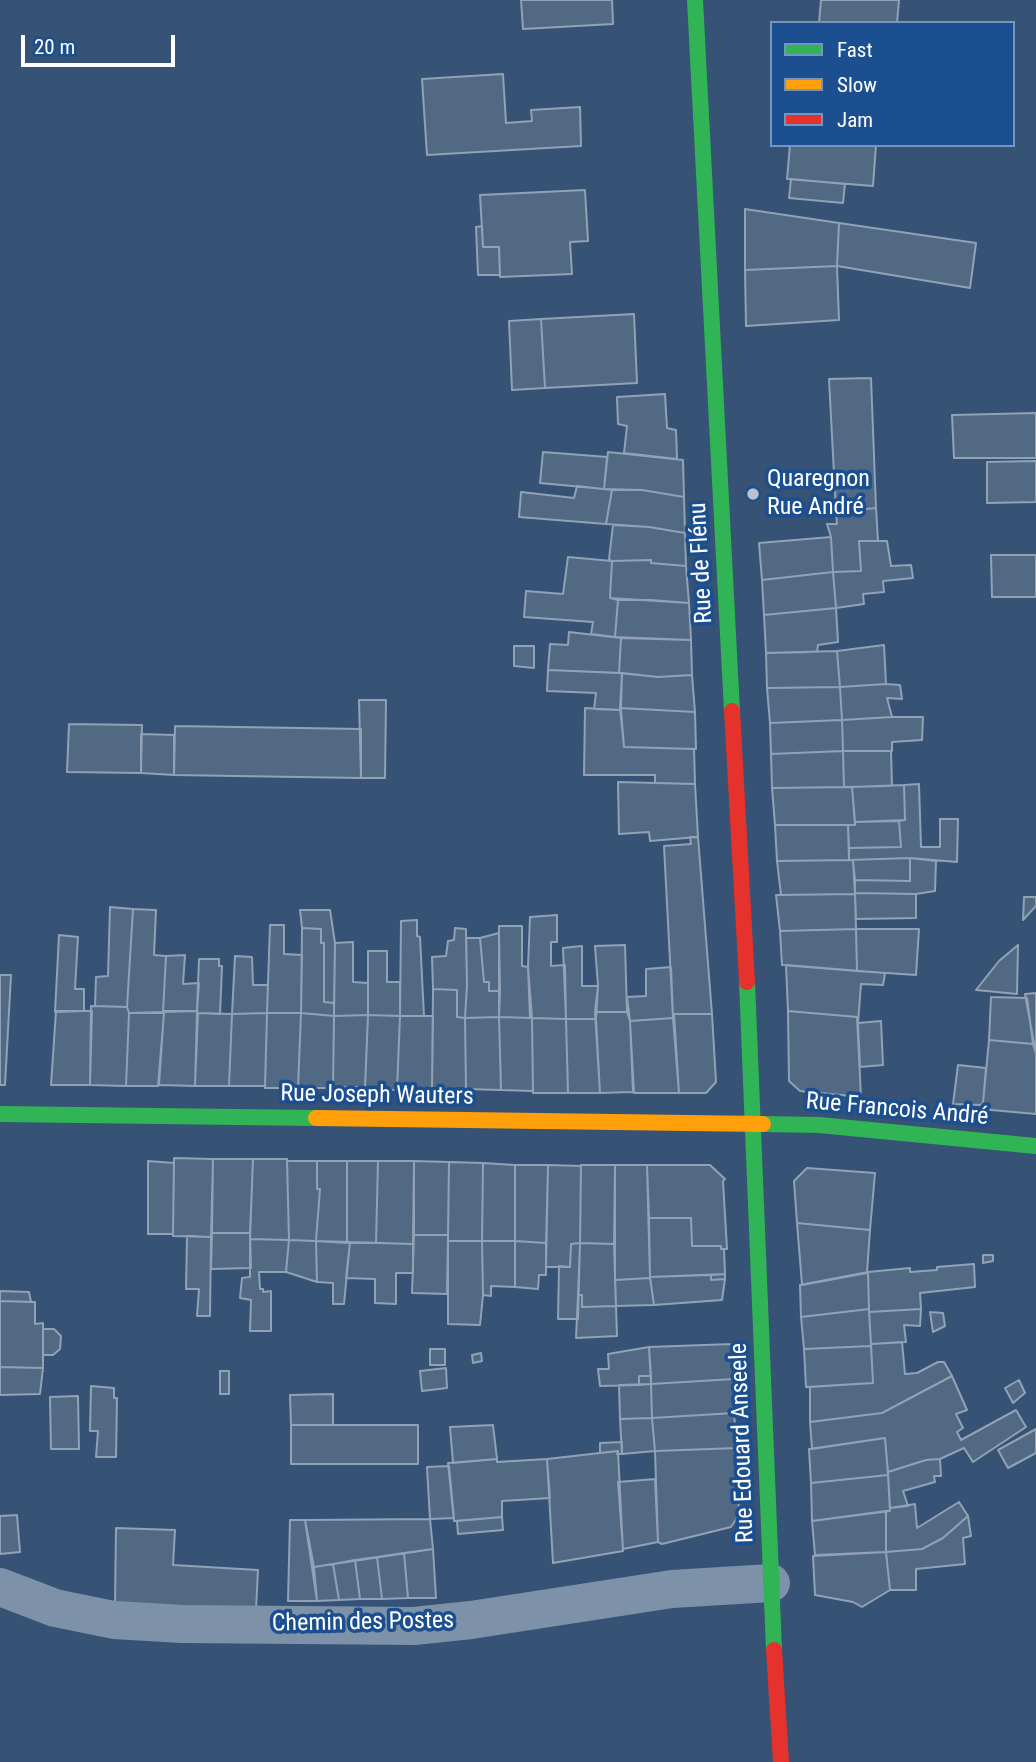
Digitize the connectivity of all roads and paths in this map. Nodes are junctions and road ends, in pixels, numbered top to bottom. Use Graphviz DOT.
graph roads {
  1 [pos="695,0"];
  2 [pos="0,1114"];
  3 [pos="753,1123"];
  4 [pos="1036,1146"];
  5 [pos="771,1583"];
  6 [pos="0,1587"];
  7 [pos="780,1762"];
  1 -- 3 [label="street, Rue de Flénu"];
  2 -- 3 [label="street, Rue Joseph Wauters"];
  3 -- 4 [label="street, Rue Francois André"];
  3 -- 5 [label="street, Rue Edouard Anseele"];
  5 -- 6 [label="street, Chemin des Postes"];
  5 -- 7 [label="street, Rue Edouard Anseele"];
}
